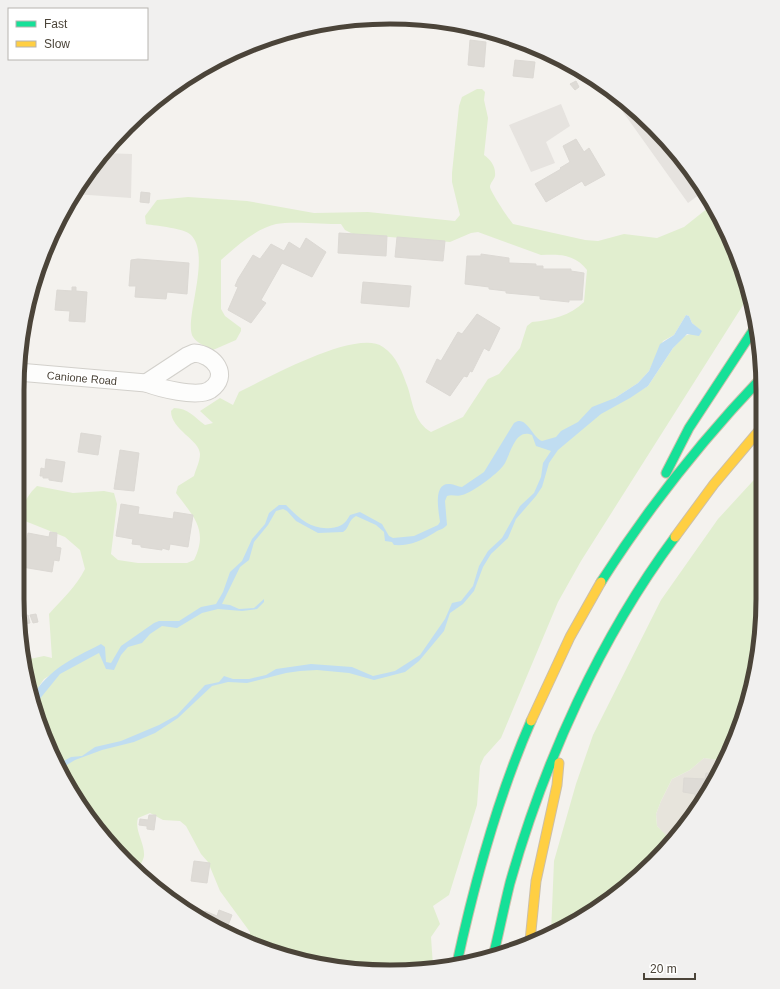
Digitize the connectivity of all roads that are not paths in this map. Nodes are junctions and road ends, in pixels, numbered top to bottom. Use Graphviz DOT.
graph roads {
  1 [pos="751,333"];
  2 [pos="25,373"];
  3 [pos="146,383"];
  4 [pos="756,384"];
  5 [pos="756,434"];
  6 [pos="654,503"];
  7 [pos="558,746"];
  8 [pos="531,937"];
  9 [pos="494,950"];
  10 [pos="458,959"];
  1 -- 6 [label="highway"];
  2 -- 3 [label="street, Canione Road"];
  4 -- 6 [label="highway"];
  5 -- 7 [label="highway"];
  6 -- 10 [label="highway"];
  7 -- 8 [label="highway"];
  7 -- 9 [label="highway"];
}
